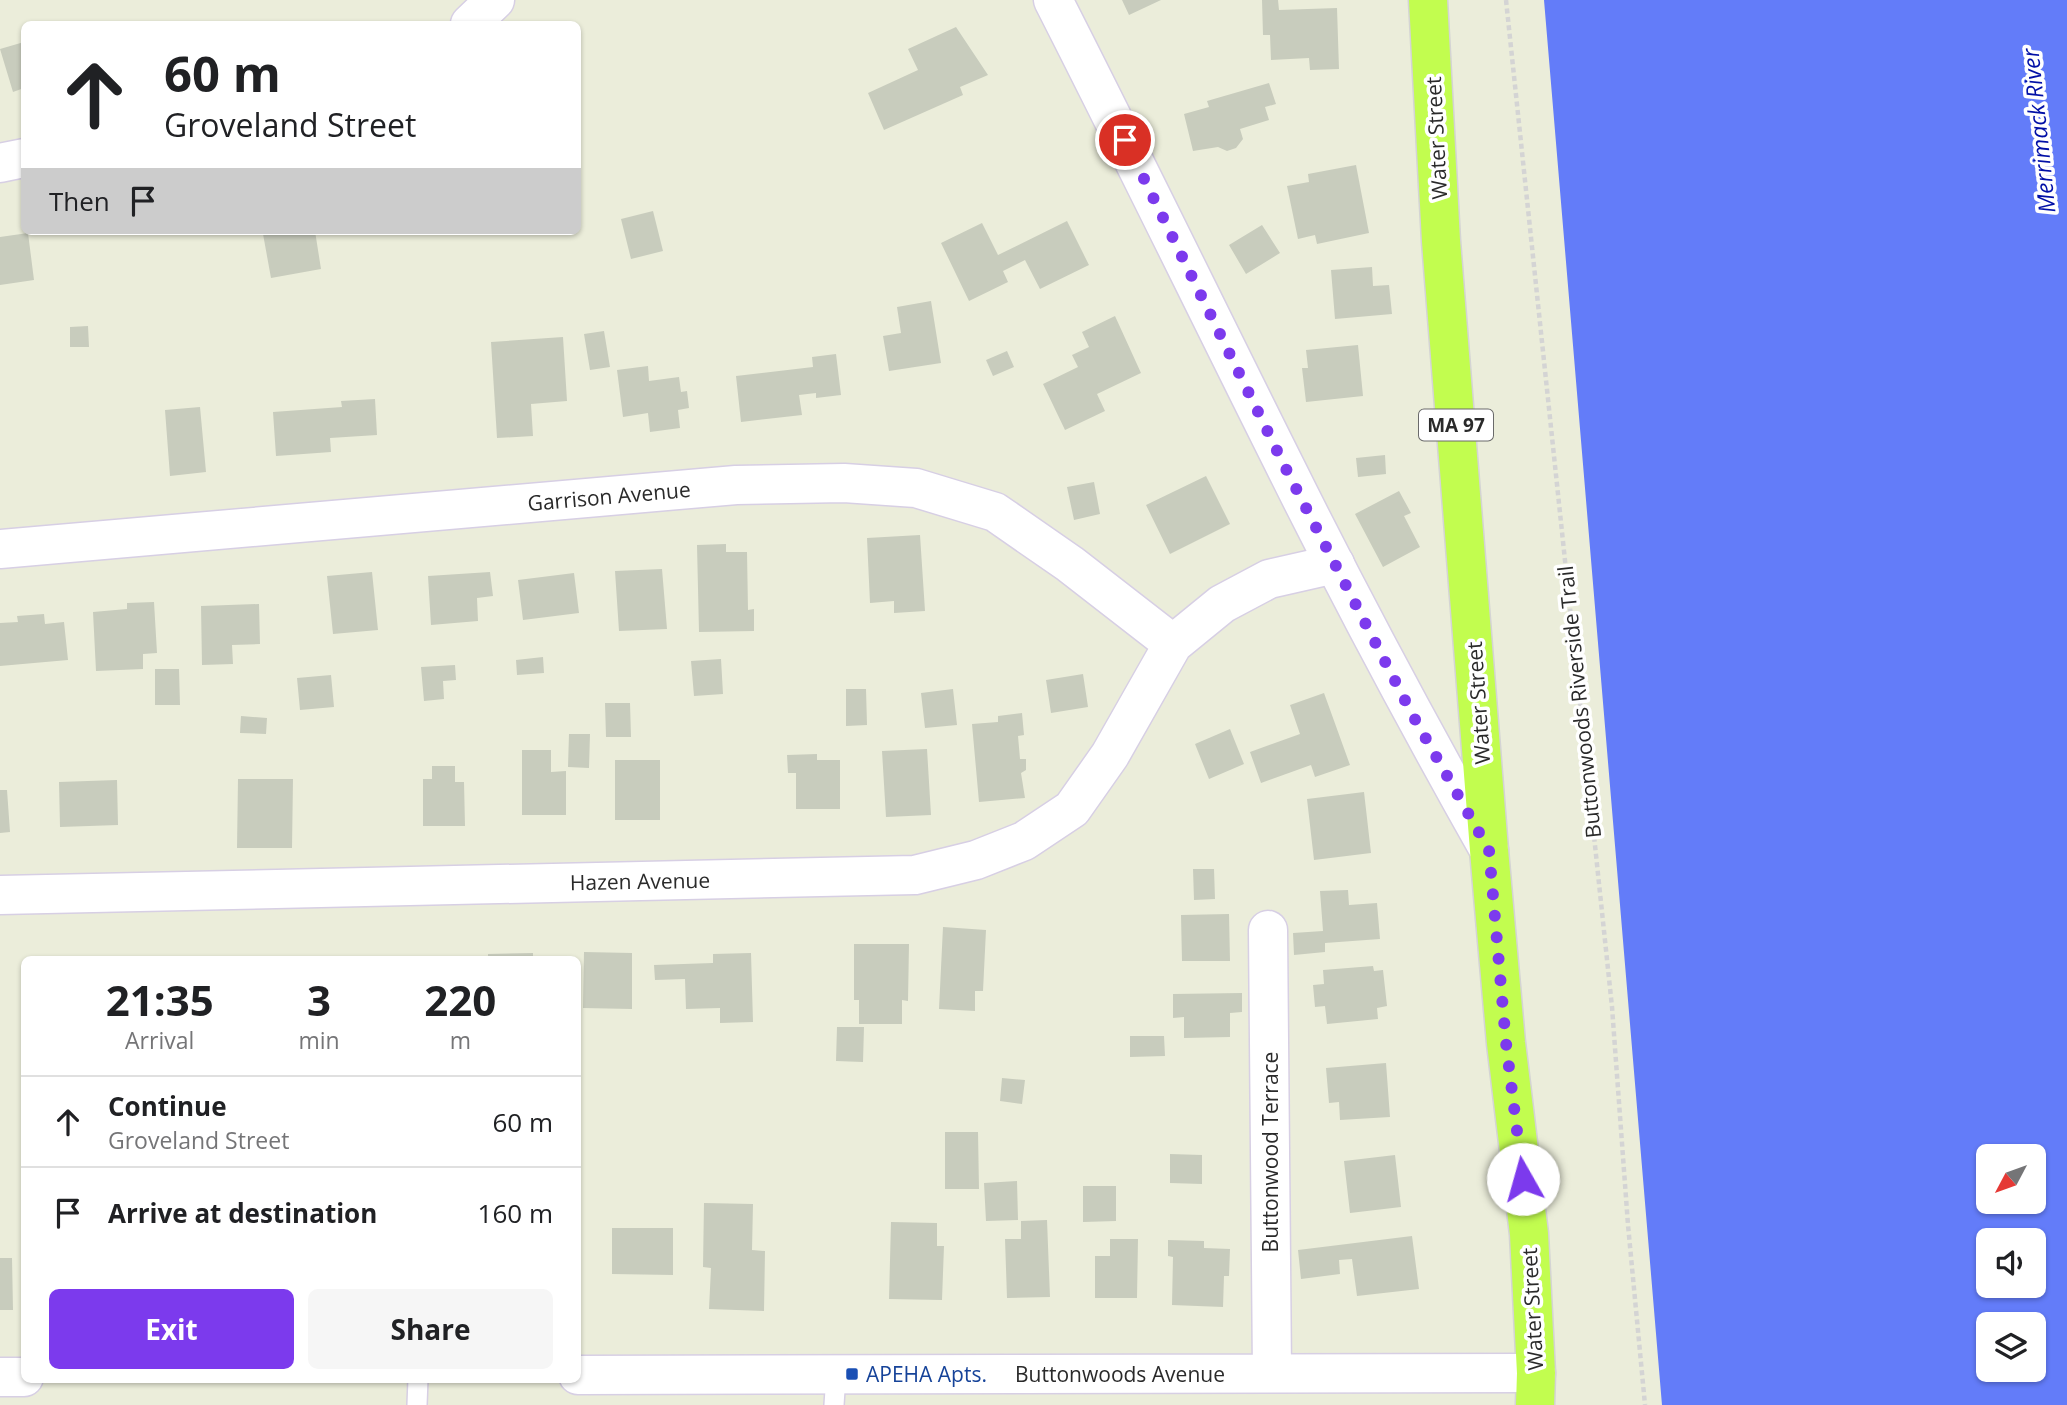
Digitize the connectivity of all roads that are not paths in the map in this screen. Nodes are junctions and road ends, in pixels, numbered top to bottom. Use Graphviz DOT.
graph roads {
  1 [pos="495,0"];
  2 [pos="1053,0"];
  3 [pos="1428,0"];
  4 [pos="473,21"];
  5 [pos="21,159"];
  6 [pos="0,163"];
  7 [pos="0,549"];
  8 [pos="1335,564"];
  9 [pos="1173,644"];
  10 [pos="1489,850"];
  11 [pos="0,895"];
  12 [pos="1268,930"];
  13 [pos="1272,1373"];
  14 [pos="581,1375"];
  15 [pos="0,1377"];
  16 [pos="21,1377"];
  17 [pos="418,1383"];
  18 [pos="1535,1389"];
  19 [pos="835,1390"];
  20 [pos="1114,1390"];
  21 [pos="417,1405"];
  1 -- 4 [label="street"];
  2 -- 8 [label="street"];
  3 -- 10 [label="main road, Water Street / MA 97"];
  5 -- 6 [label="street"];
  7 -- 9 [label="street, Garrison Avenue"];
  8 -- 9 [label="street"];
  8 -- 10 [label="street"];
  9 -- 11 [label="street, Hazen Avenue"];
  10 -- 18 [label="main road, Water Street / MA 97"];
  12 -- 13 [label="street, Buttonwood Terrace"];
  13 -- 18 [label="street, Buttonwoods Avenue"];
  13 -- 20 [label="street, Buttonwoods Avenue"];
  14 -- 19 [label="street, Buttonwoods Avenue"];
  15 -- 16 [label="street"];
  17 -- 21 [label="lane"];
  19 -- 20 [label="street, Buttonwoods Avenue"];
}
